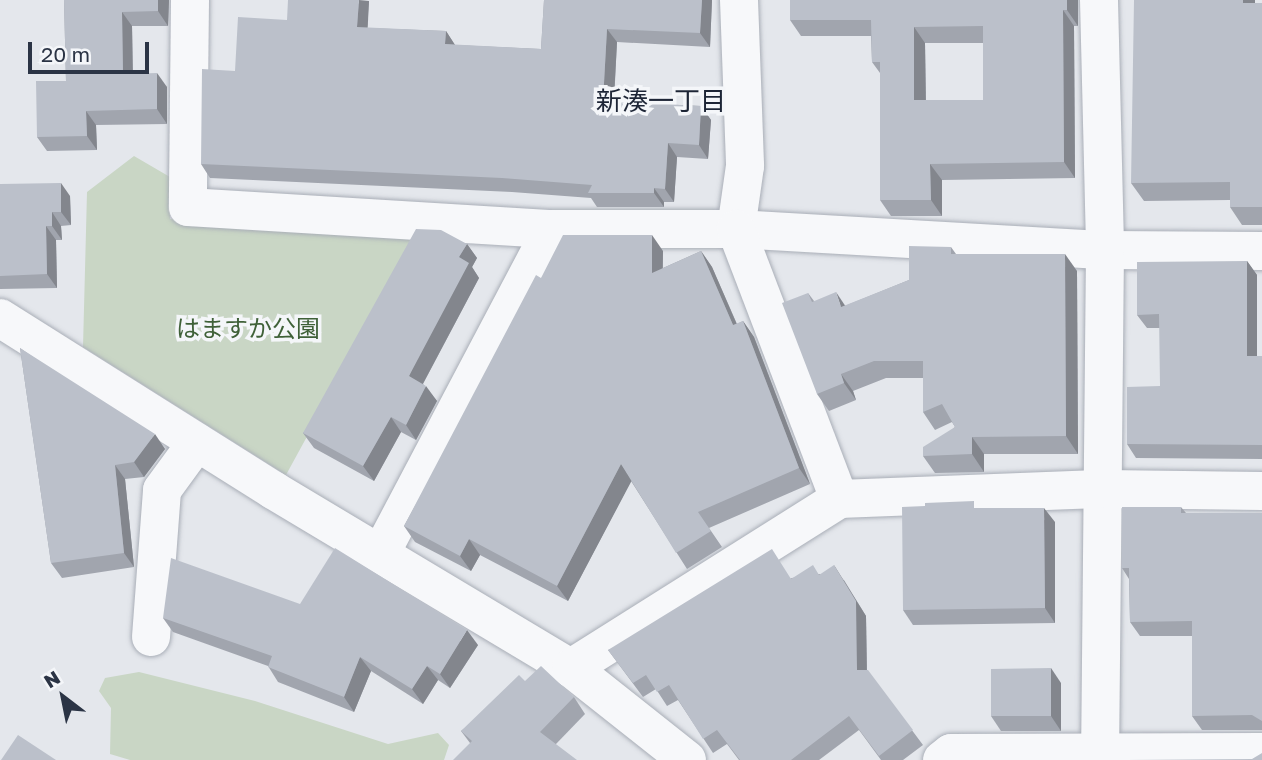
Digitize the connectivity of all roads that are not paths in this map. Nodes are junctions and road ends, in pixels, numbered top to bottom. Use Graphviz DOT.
graph roads {
  1 [pos="190,0"];
  2 [pos="739,0"];
  3 [pos="1098,0"];
  4 [pos="552,229"];
  5 [pos="736,229"];
  6 [pos="1105,250"];
  7 [pos="1262,251"];
  8 [pos="0,318"];
  9 [pos="197,442"];
  10 [pos="1105,489"];
  11 [pos="1262,491"];
  12 [pos="839,499"];
  13 [pos="381,553"];
  14 [pos="151,637"];
  15 [pos="572,668"];
  16 [pos="1262,752"];
  17 [pos="1100,755"];
  18 [pos="687,760"];
  19 [pos="942,760"];
  1 -- 4 [label="street"];
  2 -- 5 [label="street"];
  3 -- 6 [label="street"];
  4 -- 5 [label="street"];
  4 -- 13 [label="street"];
  5 -- 6 [label="street"];
  5 -- 12 [label="street"];
  6 -- 7 [label="street"];
  6 -- 10 [label="street"];
  8 -- 9 [label="street"];
  9 -- 13 [label="street"];
  9 -- 14 [label="street"];
  10 -- 11 [label="street"];
  10 -- 12 [label="street"];
  10 -- 17 [label="street"];
  12 -- 15 [label="street"];
  13 -- 15 [label="street"];
  15 -- 18 [label="street"];
  16 -- 17 [label="street"];
  17 -- 19 [label="street"];
}
